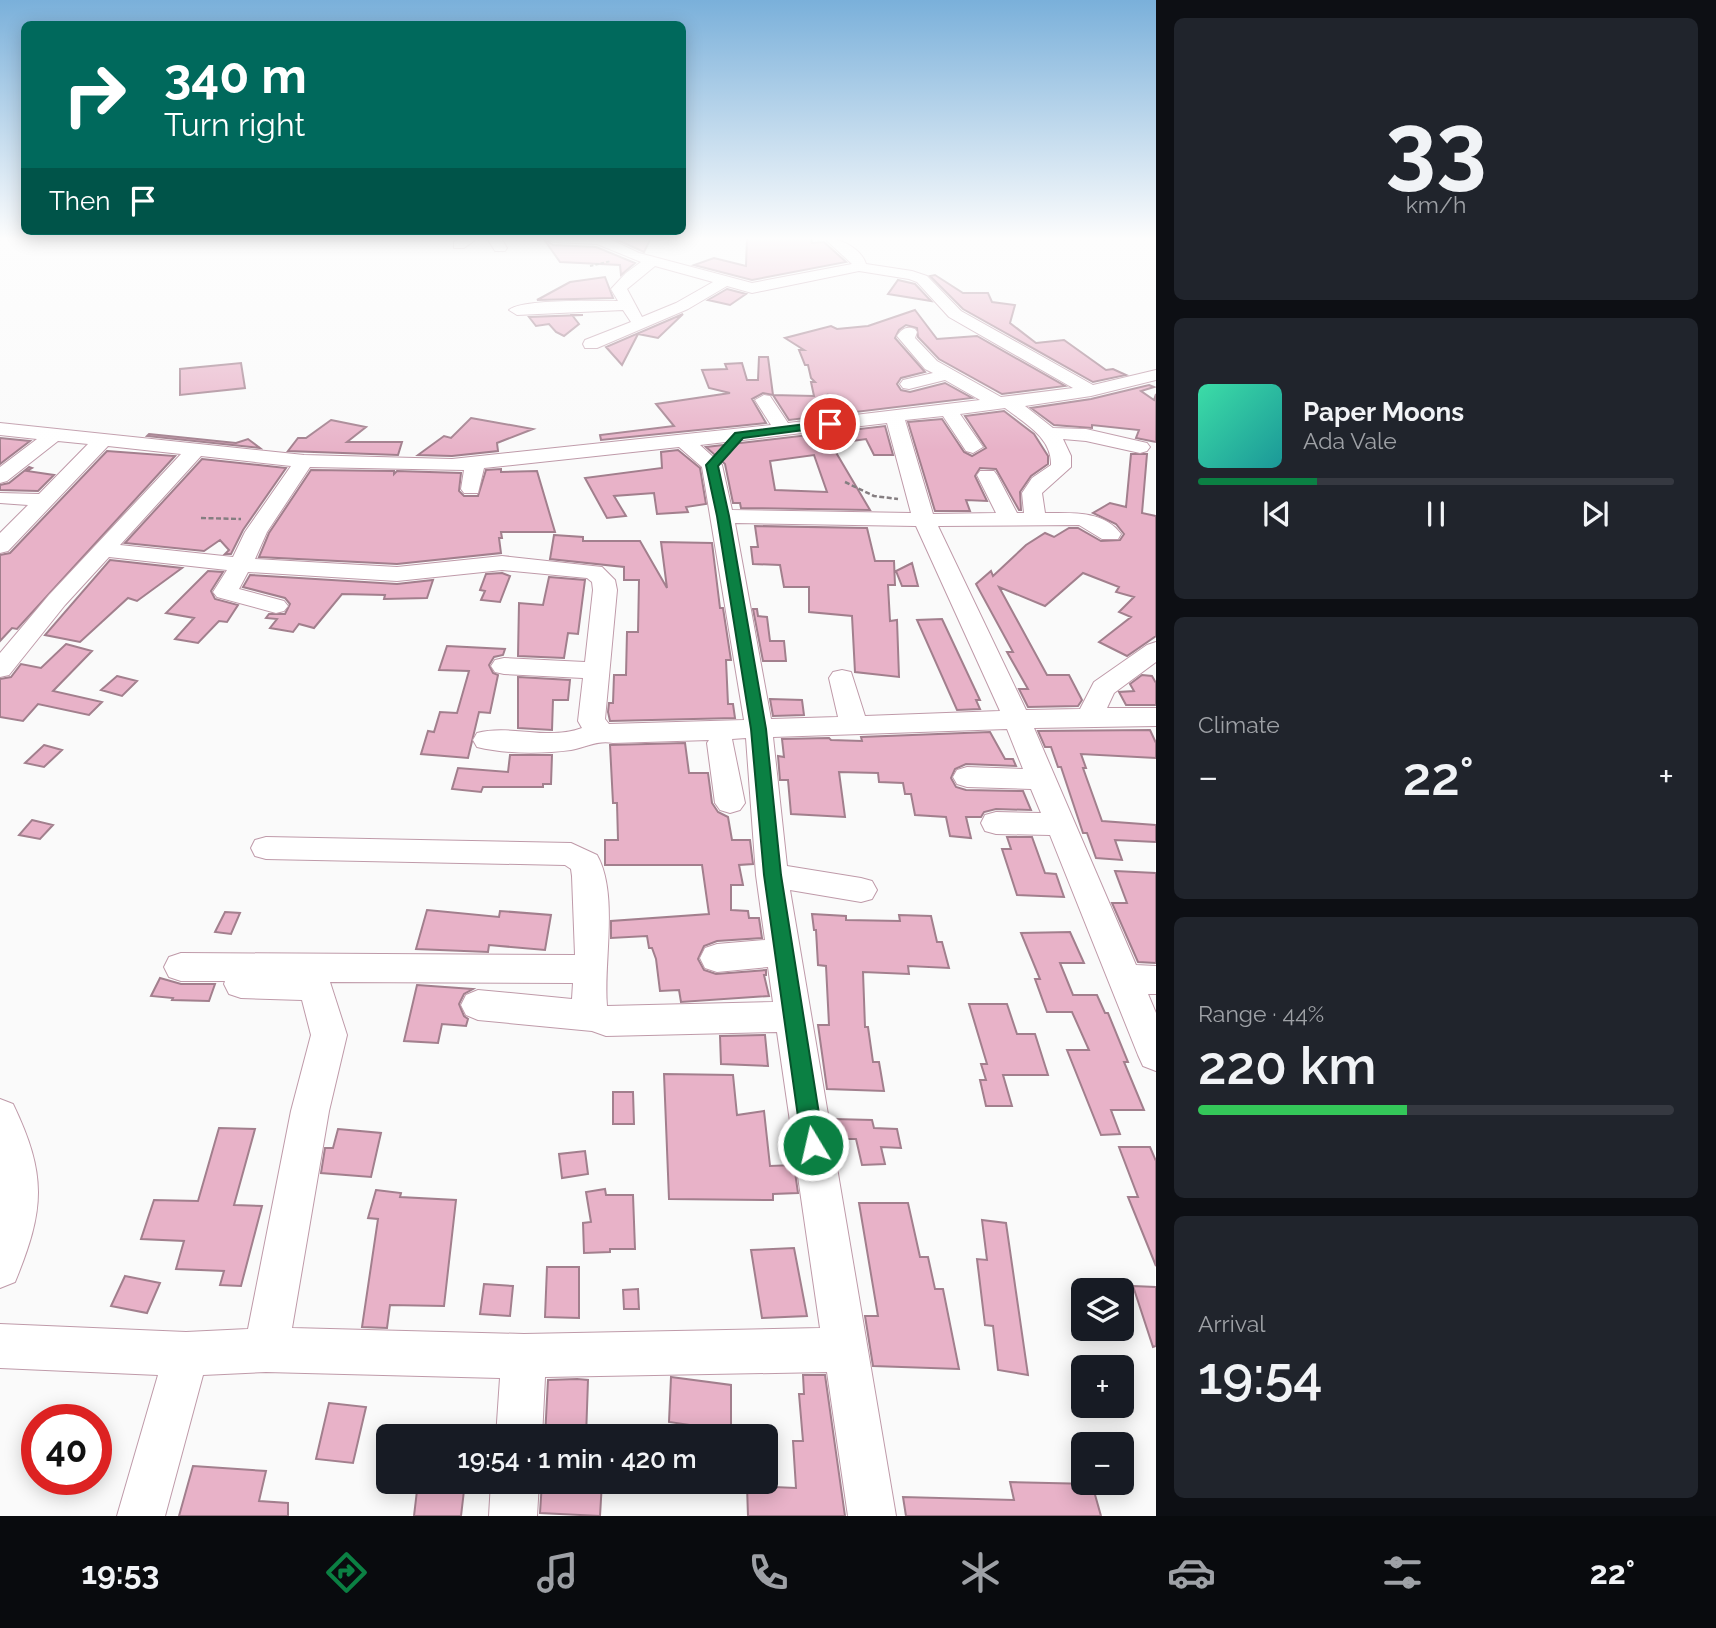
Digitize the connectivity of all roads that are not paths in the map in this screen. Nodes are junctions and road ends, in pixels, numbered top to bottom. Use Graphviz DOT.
graph roads {
  1 [pos="528,309"];
  2 [pos="628,309"];
  3 [pos="675,309"];
  4 [pos="950,309"];
  5 [pos="517,310"];
  6 [pos="638,323"];
  7 [pos="1008,327"];
  8 [pos="981,330"];
  9 [pos="909,332"];
  10 [pos="592,344"];
  11 [pos="912,365"];
  12 [pos="931,365"];
  13 [pos="946,375"];
  14 [pos="1156,375"];
  15 [pos="909,384"];
  16 [pos="1101,389"];
  17 [pos="1136,398"];
  18 [pos="764,400"];
  19 [pos="1003,402"];
  20 [pos="948,409"];
  21 [pos="750,415"];
  22 [pos="894,416"];
  23 [pos="0,429"];
  24 [pos="783,430"];
  25 [pos="761,432"];
  26 [pos="1048,433"];
  27 [pos="53,435"];
  28 [pos="739,435"];
  29 [pos="104,439"];
  30 [pos="683,441"];
  31 [pos="973,447"];
  32 [pos="1140,447"];
  33 [pos="196,450"];
  34 [pos="304,461"];
  35 [pos="475,464"];
  36 [pos="712,465"];
  37 [pos="987,475"];
  38 [pos="2,487"];
  39 [pos="471,489"];
  40 [pos="44,500"];
  41 [pos="921,510"];
  42 [pos="723,516"];
  43 [pos="1009,518"];
  44 [pos="1037,518"];
  45 [pos="1110,534"];
  46 [pos="0,546"];
  47 [pos="105,550"];
  48 [pos="241,565"];
  49 [pos="276,606"];
  50 [pos="1156,650"];
  51 [pos="504,666"];
  52 [pos="0,669"];
  53 [pos="597,671"];
  54 [pos="842,678"];
  55 [pos="1089,717"];
  56 [pos="1156,717"];
  57 [pos="1017,720"];
  58 [pos="854,727"];
  59 [pos="758,729"];
  60 [pos="600,731"];
  61 [pos="487,740"];
  62 [pos="762,764"];
  63 [pos="967,777"];
  64 [pos="1041,779"];
  65 [pos="730,803"];
  66 [pos="996,823"];
  67 [pos="1060,824"];
  68 [pos="266,848"];
  69 [pos="772,875"];
  70 [pos="861,890"];
  71 [pos="783,952"];
  72 [pos="717,958"];
  73 [pos="181,967"];
  74 [pos="592,969"];
  75 [pos="1140,979"];
  76 [pos="241,984"];
  77 [pos="478,1005"];
  78 [pos="592,1016"];
  79 [pos="792,1017"];
  80 [pos="1155,1048"];
  81 [pos="0,1116"];
  82 [pos="0,1267"];
  83 [pos="0,1346"];
  84 [pos="266,1350"];
  85 [pos="846,1350"];
  86 [pos="186,1354"];
  87 [pos="524,1356"];
  88 [pos="520,1424"];
  89 [pos="514,1494"];
  90 [pos="141,1516"];
  91 [pos="513,1516"];
  92 [pos="872,1516"];
  1 -- 5 [label="street"];
  2 -- 6 [label="street"];
  3 -- 6 [label="street"];
  4 -- 8 [label="street"];
  6 -- 10 [label="street"];
  7 -- 8 [label="street"];
  8 -- 16 [label="street"];
  9 -- 12 [label="street"];
  11 -- 12 [label="street"];
  12 -- 13 [label="street"];
  13 -- 15 [label="street"];
  13 -- 19 [label="street"];
  14 -- 16 [label="street"];
  16 -- 17 [label="street"];
  16 -- 19 [label="street"];
  18 -- 24 [label="street"];
  19 -- 20 [label="street"];
  19 -- 26 [label="street"];
  20 -- 22 [label="street"];
  20 -- 31 [label="street"];
  21 -- 25 [label="street"];
  22 -- 24 [label="street"];
  22 -- 41 [label="street"];
  23 -- 27 [label="street"];
  24 -- 25 [label="street"];
  25 -- 28 [label="street"];
  26 -- 32 [label="street"];
  26 -- 44 [label="street"];
  27 -- 29 [label="street"];
  27 -- 38 [label="street"];
  28 -- 30 [label="street"];
  28 -- 36 [label="street"];
  29 -- 33 [label="street"];
  29 -- 40 [label="street"];
  30 -- 35 [label="street"];
  30 -- 36 [label="street"];
  33 -- 34 [label="street"];
  33 -- 47 [label="street"];
  34 -- 35 [label="street"];
  34 -- 48 [label="street"];
  35 -- 39 [label="street"];
  36 -- 42 [label="street"];
  37 -- 43 [label="street"];
  38 -- 40 [label="street"];
  40 -- 46 [label="street"];
  41 -- 42 [label="street"];
  41 -- 43 [label="street"];
  41 -- 57 [label="street"];
  42 -- 59 [label="street"];
  43 -- 44 [label="street"];
  44 -- 45 [label="street"];
  47 -- 48 [label="street"];
  47 -- 52 [label="street"];
  48 -- 49 [label="street"];
  48 -- 53 [label="street"];
  50 -- 55 [label="street"];
  51 -- 53 [label="street"];
  53 -- 60 [label="street"];
  54 -- 58 [label="street"];
  55 -- 56 [label="street"];
  55 -- 57 [label="street"];
  57 -- 58 [label="street"];
  57 -- 64 [label="street"];
  58 -- 59 [label="street"];
  59 -- 60 [label="street"];
  59 -- 62 [label="street"];
  60 -- 61 [label="street"];
  62 -- 65 [label="street"];
  62 -- 69 [label="street"];
  63 -- 64 [label="street"];
  64 -- 67 [label="street"];
  66 -- 67 [label="street"];
  67 -- 75 [label="street"];
  68 -- 74 [label="street"];
  69 -- 70 [label="street"];
  69 -- 71 [label="street"];
  71 -- 72 [label="street"];
  71 -- 79 [label="street"];
  73 -- 74 [label="street"];
  74 -- 78 [label="street"];
  75 -- 80 [label="street"];
  76 -- 84 [label="street"];
  77 -- 78 [label="street"];
  78 -- 79 [label="street"];
  79 -- 85 [label="street"];
  81 -- 82 [label="street"];
  83 -- 86 [label="street"];
  84 -- 86 [label="street"];
  84 -- 87 [label="street"];
  85 -- 87 [label="street"];
  85 -- 92 [label="street"];
  86 -- 90 [label="street"];
  87 -- 88 [label="street"];
  89 -- 91 [label="street"];
}
